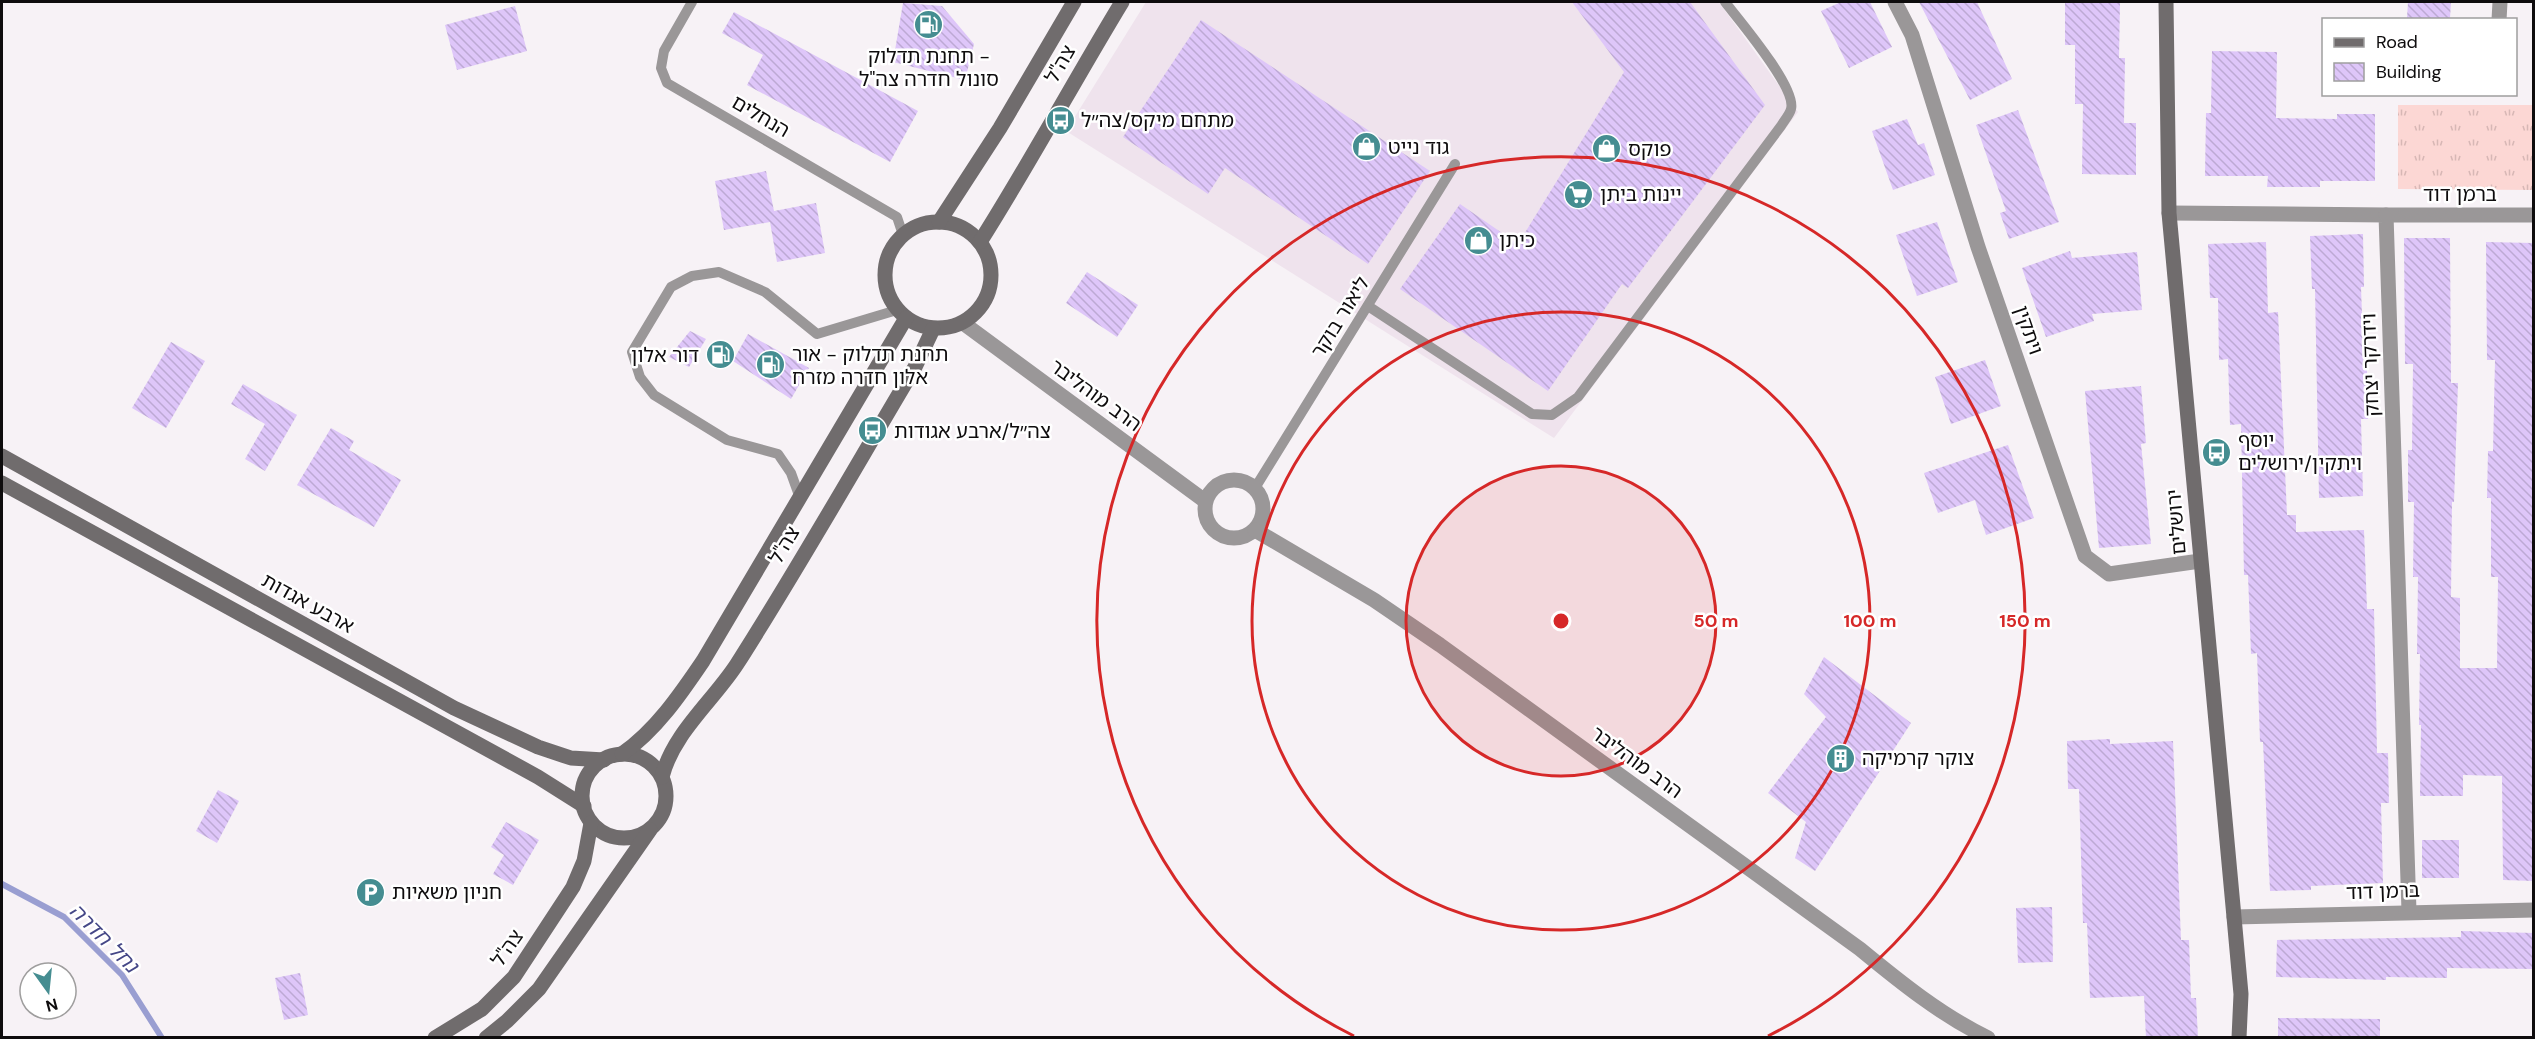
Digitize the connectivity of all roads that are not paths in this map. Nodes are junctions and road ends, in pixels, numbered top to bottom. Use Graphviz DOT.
graph roads {
  1 [pos="692,2"];
  2 [pos="1074,2"];
  3 [pos="1122,2"];
  4 [pos="1725,2"];
  5 [pos="1895,2"];
  6 [pos="2166,2"];
  7 [pos="2500,2"];
  8 [pos="2499,18"];
  9 [pos="1455,164"];
  10 [pos="2169,213"];
  11 [pos="2386,215"];
  12 [pos="2534,215"];
  13 [pos="939,222"];
  14 [pos="903,235"];
  15 [pos="980,242"];
  16 [pos="1368,306"];
  17 [pos="902,314"];
  18 [pos="963,323"];
  19 [pos="933,329"];
  20 [pos="2,456"];
  21 [pos="2,483"];
  22 [pos="1255,488"];
  23 [pos="800,498"];
  24 [pos="1205,501"];
  25 [pos="1255,530"];
  26 [pos="2200,561"];
  27 [pos="622,754"];
  28 [pos="604,760"];
  29 [pos="662,777"];
  30 [pos="584,806"];
  31 [pos="591,823"];
  32 [pos="650,830"];
  33 [pos="2534,910"];
  34 [pos="2409,911"];
  35 [pos="2234,917"];
  36 [pos="435,1038"];
  37 [pos="486,1038"];
  38 [pos="1988,1038"];
  39 [pos="2239,1038"];
  1 -- 14 [label="lane, הנחלים"];
  2 -- 13 [label="main road, צה\"ל"];
  3 -- 15 [label="main road, צה\"ל"];
  4 -- 16 [label="lane"];
  5 -- 26 [label="street, ויתקין"];
  6 -- 10 [label="main road, ירושלים"];
  7 -- 8 [label="street"];
  9 -- 16 [label="lane, ליאור בוקר"];
  10 -- 11 [label="street"];
  10 -- 26 [label="main road, ירושלים"];
  11 -- 12 [label="street, ברמן דוד"];
  11 -- 34 [label="street, וידרקר יצחק"];
  13 -- 14 [label="main road"];
  13 -- 15 [label="main road"];
  14 -- 17 [label="main road"];
  15 -- 18 [label="main road"];
  16 -- 22 [label="lane, ליאור בוקר"];
  17 -- 19 [label="main road"];
  17 -- 23 [label="main road, צה\"ל"];
  17 -- 23 [label="lane"];
  18 -- 19 [label="main road"];
  18 -- 24 [label="street, הרב מוהליבר"];
  19 -- 29 [label="main road, צה\"ל"];
  20 -- 28 [label="main road, ארבע אגדות"];
  21 -- 30 [label="main road"];
  22 -- 24 [label="street"];
  22 -- 25 [label="street"];
  23 -- 27 [label="main road, צה\"ל"];
  24 -- 25 [label="street"];
  25 -- 38 [label="street, הרב מוהליבר"];
  26 -- 35 [label="main road, ירושלים"];
  27 -- 28 [label="main road"];
  27 -- 29 [label="main road"];
  28 -- 30 [label="main road"];
  29 -- 32 [label="main road"];
  30 -- 31 [label="main road"];
  31 -- 32 [label="main road"];
  31 -- 36 [label="main road, צה\"ל"];
  32 -- 37 [label="main road"];
  33 -- 34 [label="street, ברמן דוד"];
  34 -- 35 [label="street, ברמן דוד"];
  35 -- 39 [label="main road, ירושלים"];
}
